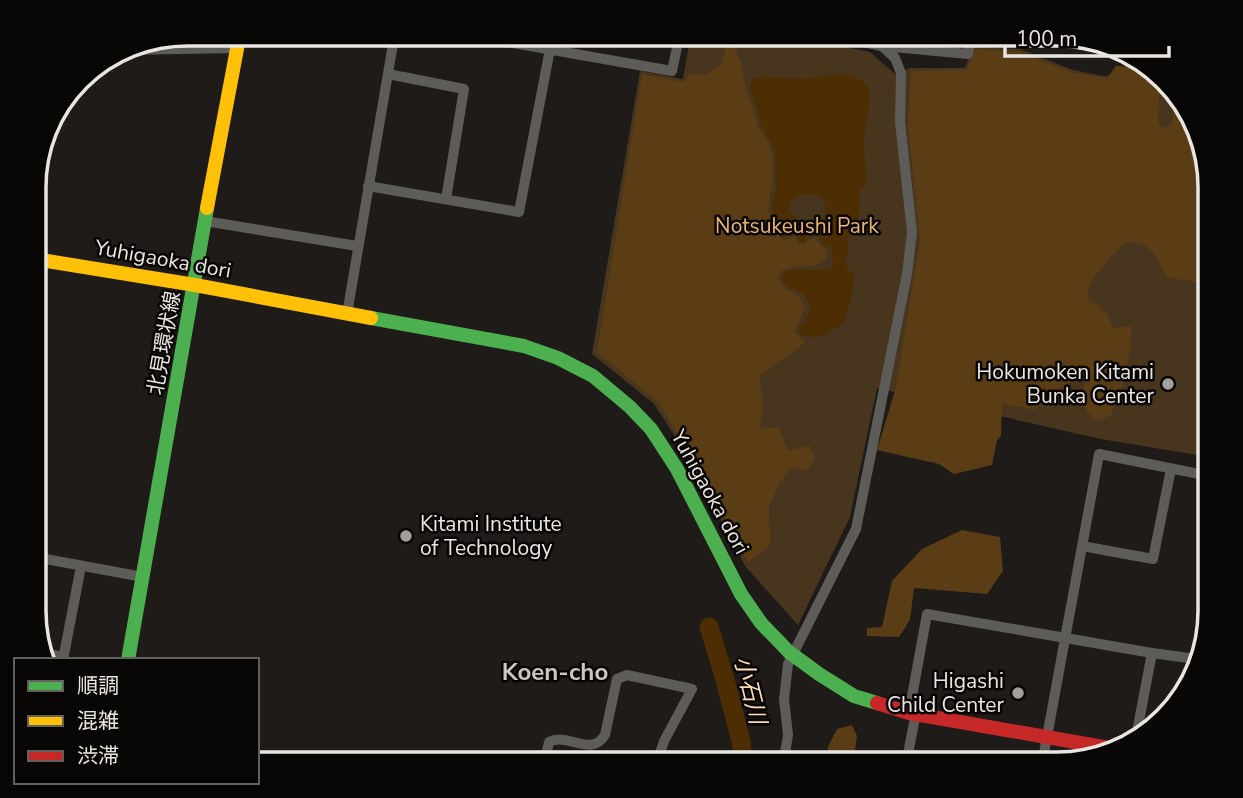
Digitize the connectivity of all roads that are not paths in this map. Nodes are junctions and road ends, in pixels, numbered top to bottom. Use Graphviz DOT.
graph roads {
  1 [pos="238,46"];
  2 [pos="393,46"];
  3 [pos="532,46"];
  4 [pos="677,46"];
  5 [pos="882,46"];
  6 [pos="969,46"];
  7 [pos="550,49"];
  8 [pos="388,74"];
  9 [pos="368,187"];
  10 [pos="446,199"];
  11 [pos="205,220"];
  12 [pos="358,246"];
  13 [pos="46,260"];
  14 [pos="195,285"];
  15 [pos="347,314"];
  16 [pos="1171,469"];
  17 [pos="1197,474"];
  18 [pos="1083,546"];
  19 [pos="46,559"];
  20 [pos="81,566"];
  21 [pos="144,577"];
  22 [pos="1065,638"];
  23 [pos="1152,653"];
  24 [pos="63,658"];
  25 [pos="128,658"];
  26 [pos="1190,658"];
  27 [pos="912,713"];
  28 [pos="1138,726"];
  29 [pos="1046,737"];
  30 [pos="1098,746"];
  31 [pos="547,752"];
  32 [pos="660,752"];
  33 [pos="785,752"];
  34 [pos="908,752"];
  35 [pos="1044,752"];
  1 -- 11 [label="street, 北見環状線"];
  2 -- 8 [label="street"];
  3 -- 7 [label="street"];
  4 -- 7 [label="street"];
  5 -- 6 [label="street"];
  5 -- 33 [label="street"];
  7 -- 10 [label="street"];
  8 -- 9 [label="street"];
  8 -- 10 [label="street"];
  9 -- 10 [label="street"];
  9 -- 12 [label="street"];
  11 -- 12 [label="street"];
  11 -- 14 [label="street, 北見環状線"];
  12 -- 15 [label="street"];
  13 -- 14 [label="street, Yuhigaoka dori"];
  14 -- 15 [label="street, Yuhigaoka dori"];
  14 -- 21 [label="street, 北見環状線"];
  15 -- 27 [label="street, Yuhigaoka dori"];
  16 -- 17 [label="street"];
  16 -- 18 [label="street"];
  16 -- 18 [label="street"];
  18 -- 22 [label="street"];
  19 -- 20 [label="street"];
  20 -- 21 [label="street"];
  20 -- 24 [label="street"];
  21 -- 25 [label="street, 北見環状線"];
  22 -- 23 [label="street"];
  22 -- 27 [label="street"];
  22 -- 29 [label="street"];
  23 -- 26 [label="street"];
  23 -- 28 [label="street"];
  27 -- 29 [label="street, Yuhigaoka dori"];
  27 -- 34 [label="street"];
  29 -- 30 [label="street, Yuhigaoka dori"];
  29 -- 35 [label="street"];
  31 -- 32 [label="street"];
}
